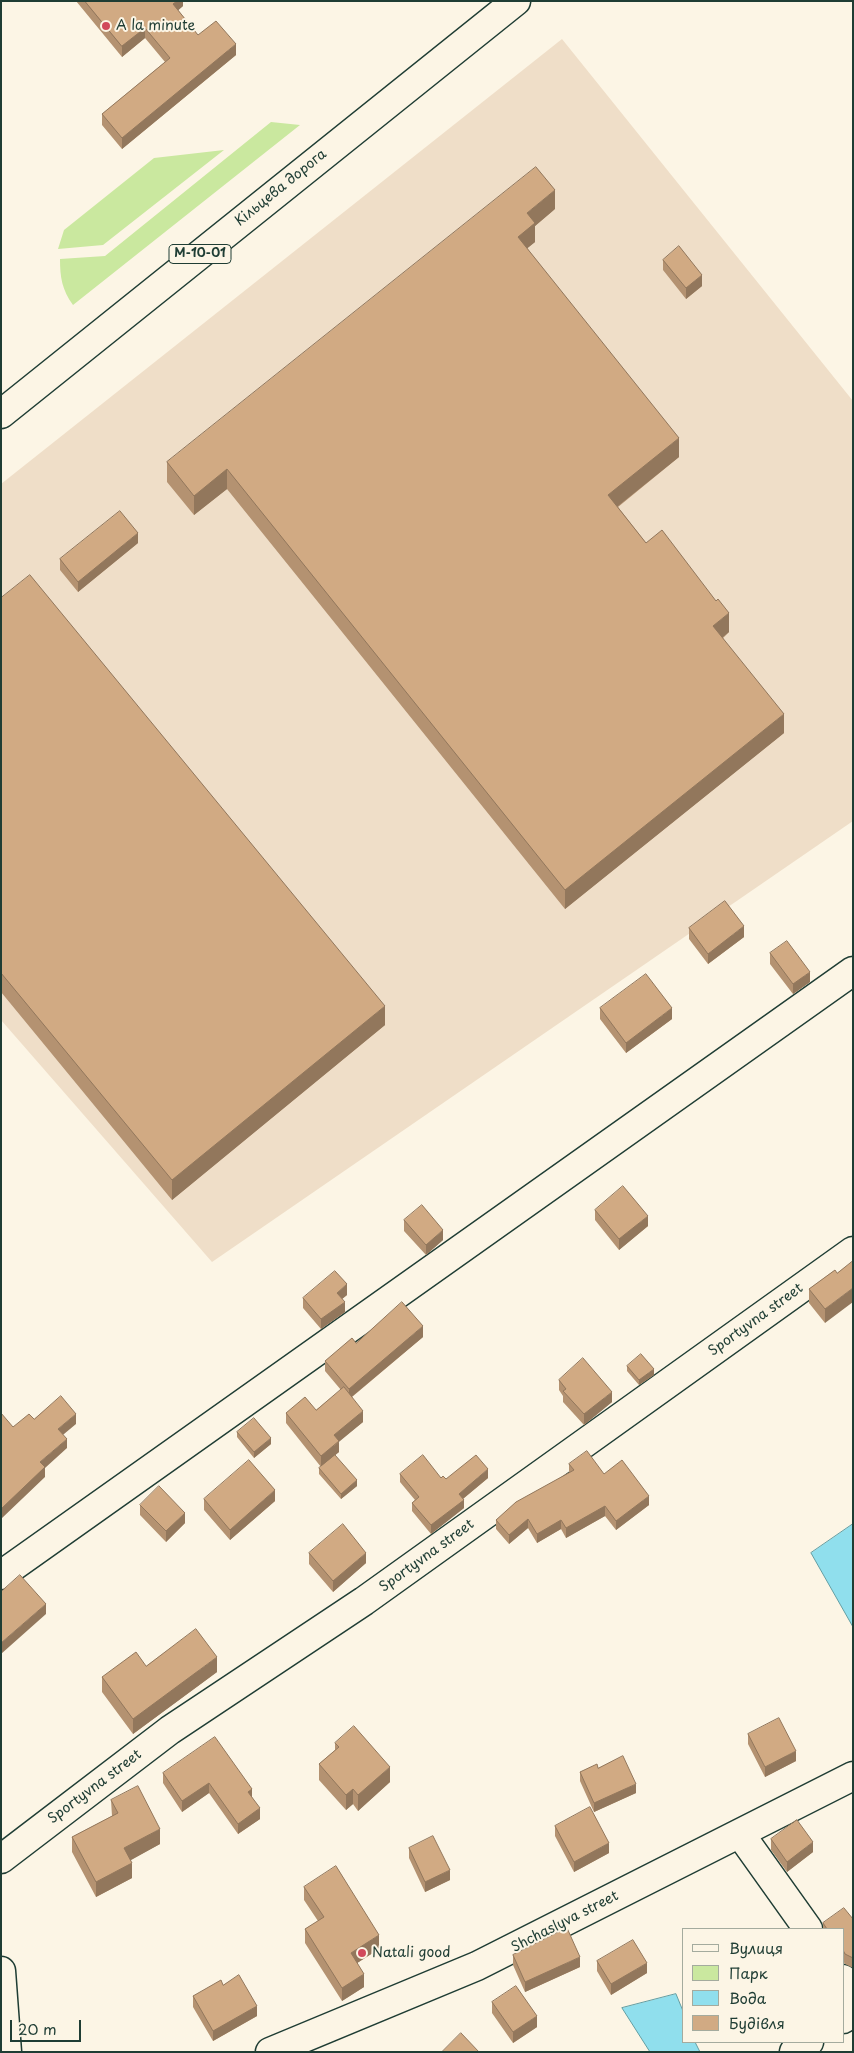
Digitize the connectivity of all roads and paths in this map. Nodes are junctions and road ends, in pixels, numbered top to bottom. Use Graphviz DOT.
graph roads {
  1 [pos="516,1"];
  2 [pos="1,414"];
  3 [pos="853,971"];
  4 [pos="853,1251"];
  5 [pos="1,1575"];
  6 [pos="853,1776"];
  7 [pos="741,1834"];
  8 [pos="1,1859"];
  9 [pos="807,1928"];
  10 [pos="1,1971"];
  11 [pos="844,1980"];
  12 [pos="853,1993"];
  13 [pos="808,2043"];
  14 [pos="7,2052"];
  15 [pos="270,2052"];
  16 [pos="794,2052"];
  1 -- 2 [label="main road, Кільцева дорога / М-10-01"];
  3 -- 5 [label="main road"];
  4 -- 8 [label="main road, Sportyvna street"];
  6 -- 7 [label="main road, Shchaslyva street"];
  7 -- 9 [label="main road"];
  7 -- 15 [label="main road, Shchaslyva street"];
  10 -- 14 [label="main road"];
  11 -- 12 [label="main road"];
  13 -- 16 [label="main road"];
}
